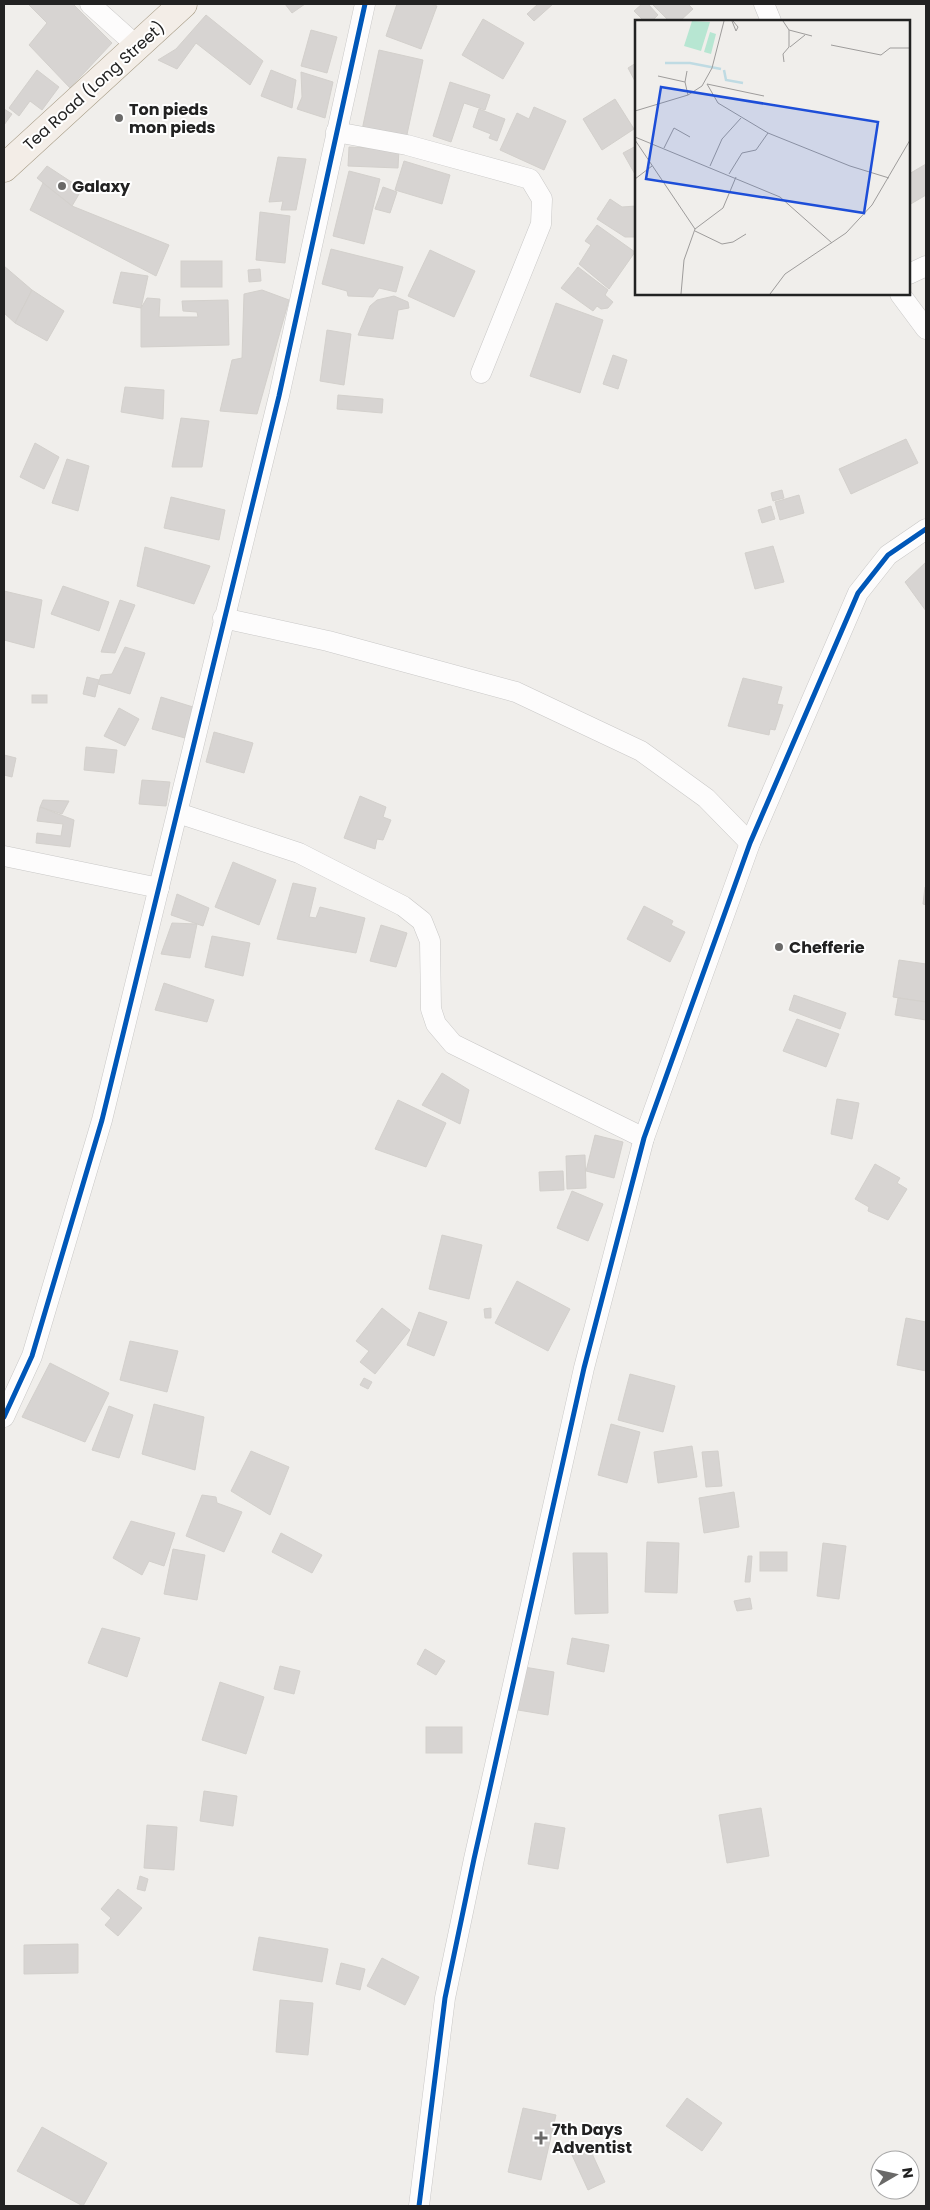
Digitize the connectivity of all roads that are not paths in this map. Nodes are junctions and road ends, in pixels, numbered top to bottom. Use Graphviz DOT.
graph roads {
  1 [pos="90,4"];
  2 [pos="183,4"];
  3 [pos="365,4"];
  4 [pos="764,4"];
  5 [pos="771,20"];
  6 [pos="138,47"];
  7 [pos="336,132"];
  8 [pos="4,168"];
  9 [pos="926,266"];
  10 [pos="910,274"];
  11 [pos="901,295"];
  12 [pos="926,329"];
  13 [pos="481,373"];
  14 [pos="926,529"];
  15 [pos="223,618"];
  16 [pos="178,813"];
  17 [pos="750,843"];
  18 [pos="4,856"];
  19 [pos="159,888"];
  20 [pos="644,1138"];
  21 [pos="4,1417"];
  22 [pos="419,2206"];
  1 -- 6 [label="street"];
  2 -- 6 [label="main road, Tea Road (Long Street)"];
  3 -- 7 [label="street"];
  4 -- 5 [label="street"];
  6 -- 8 [label="main road, Tea Road (Long Street)"];
  7 -- 13 [label="street"];
  7 -- 15 [label="street"];
  9 -- 10 [label="street"];
  11 -- 12 [label="street"];
  14 -- 17 [label="street"];
  15 -- 16 [label="street"];
  15 -- 17 [label="street"];
  16 -- 19 [label="street"];
  16 -- 20 [label="street"];
  17 -- 20 [label="street"];
  18 -- 19 [label="street"];
  19 -- 21 [label="street"];
  20 -- 22 [label="street"];
}
